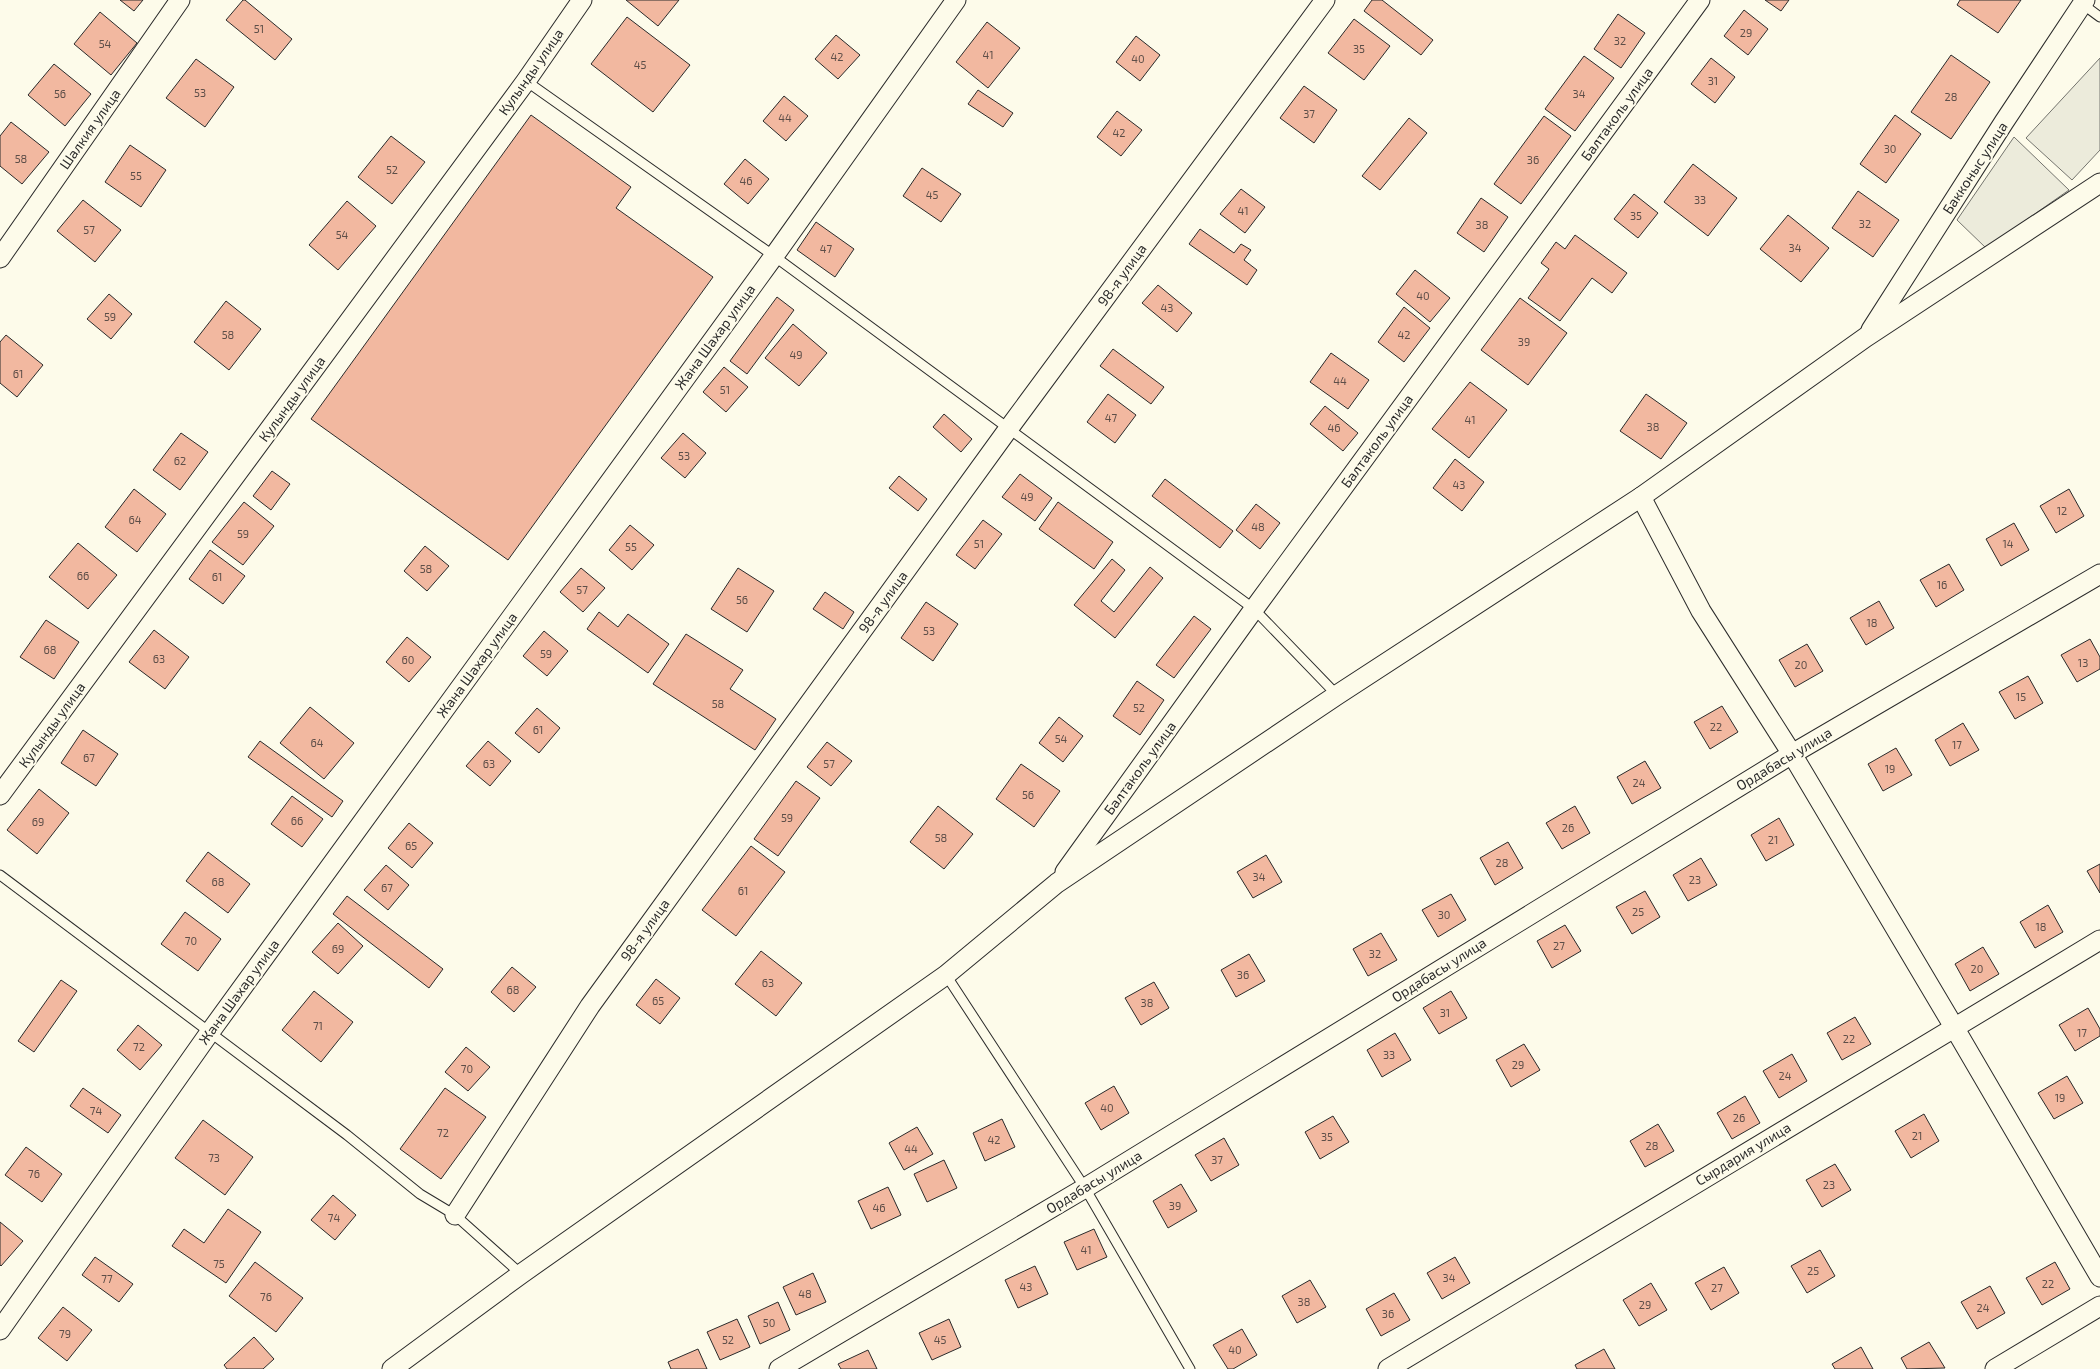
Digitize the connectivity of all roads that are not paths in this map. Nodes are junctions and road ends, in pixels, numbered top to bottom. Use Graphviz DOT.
graph roads {
  1 [pos="180,0"];
  2 [pos="582,0"];
  3 [pos="956,0"];
  4 [pos="1325,0"];
  5 [pos="1700,0"];
  6 [pos="2082,1"];
  7 [pos="2100,17"];
  8 [pos="526,81"];
  9 [pos="2100,183"];
  10 [pos="774,256"];
  11 [pos="0,258"];
  12 [pos="1866,337"];
  13 [pos="1008,428"];
  14 [pos="1641,497"];
  15 [pos="2100,574"];
  16 [pos="1254,609"];
  17 [pos="1337,695"];
  18 [pos="1792,754"];
  19 [pos="0,796"];
  20 [pos="0,875"];
  21 [pos="1057,883"];
  22 [pos="2100,940"];
  23 [pos="946,975"];
  24 [pos="1954,1027"];
  25 [pos="210,1032"];
  26 [pos="1085,1188"];
  27 [pos="455,1215"];
  28 [pos="521,1274"];
  29 [pos="2100,1278"];
  30 [pos="2100,1306"];
  31 [pos="0,1330"];
  32 [pos="392,1369"];
  33 [pos="779,1369"];
  34 [pos="1190,1369"];
  35 [pos="1388,1369"];
  36 [pos="1995,1369"];
  1 -- 11 [label="street, Шалкия улица"];
  2 -- 8 [label="street, Кулынды улица"];
  3 -- 10 [label="street, Жана Шахар улица"];
  4 -- 13 [label="street, 98-я улица"];
  5 -- 16 [label="street, Балтаколь улица"];
  6 -- 7 [label="lane"];
  6 -- 12 [label="street, Бакконыс улица"];
  8 -- 10 [label="lane"];
  8 -- 19 [label="street, Кулынды улица"];
  9 -- 12 [label="street"];
  10 -- 13 [label="lane"];
  10 -- 25 [label="street, Жана Шахар улица"];
  12 -- 14 [label="street"];
  13 -- 16 [label="lane"];
  13 -- 27 [label="street, 98-я улица"];
  14 -- 17 [label="street"];
  14 -- 18 [label="street"];
  15 -- 18 [label="street, Ордабасы улица"];
  16 -- 17 [label="lane"];
  16 -- 21 [label="street, Балтаколь улица"];
  17 -- 21 [label="street"];
  18 -- 24 [label="street"];
  18 -- 26 [label="street, Ордабасы улица"];
  20 -- 25 [label="lane"];
  21 -- 23 [label="street"];
  22 -- 24 [label="street, Сырдария улица"];
  23 -- 26 [label="lane"];
  23 -- 28 [label="street"];
  24 -- 29 [label="street"];
  24 -- 35 [label="street, Сырдария улица"];
  25 -- 27 [label="lane"];
  25 -- 31 [label="street, Жана Шахар улица"];
  26 -- 33 [label="street, Ордабасы улица"];
  26 -- 34 [label="lane"];
  27 -- 28 [label="lane"];
  28 -- 32 [label="street"];
  30 -- 36 [label="street"];
}
